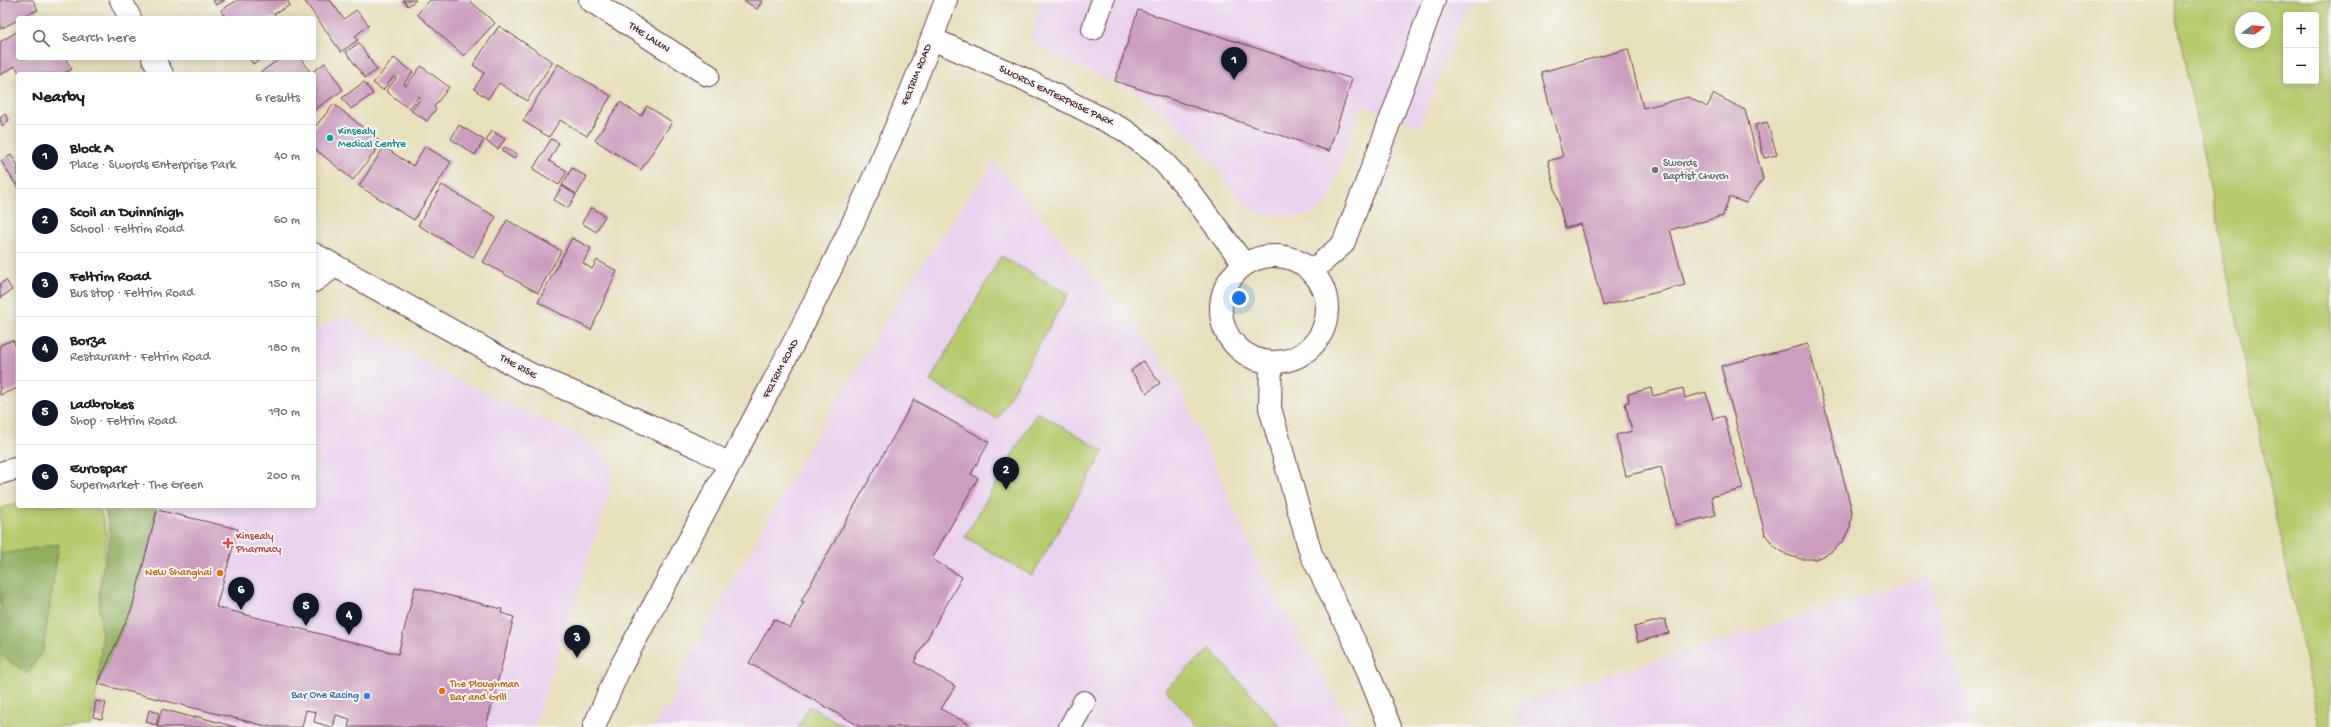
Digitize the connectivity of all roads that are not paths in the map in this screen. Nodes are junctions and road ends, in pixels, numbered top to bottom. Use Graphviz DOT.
graph roads {
  1 [pos="121,0"];
  2 [pos="590,0"];
  3 [pos="946,0"];
  4 [pos="1102,0"];
  5 [pos="1434,0"];
  6 [pos="129,16"];
  7 [pos="1093,29"];
  8 [pos="932,39"];
  9 [pos="154,60"];
  10 [pos="161,72"];
  11 [pos="708,75"];
  12 [pos="316,255"];
  13 [pos="1244,264"];
  14 [pos="334,267"];
  15 [pos="1312,271"];
  16 [pos="316,280"];
  17 [pos="1271,362"];
  18 [pos="729,464"];
  19 [pos="16,469"];
  20 [pos="0,473"];
  21 [pos="1084,702"];
  22 [pos="594,727"];
  23 [pos="1070,727"];
  24 [pos="1390,727"];
  1 -- 6 [label="street"];
  2 -- 11 [label="street, THE LAWN"];
  3 -- 8 [label="street, FELTRIM ROAD"];
  4 -- 7 [label="street"];
  5 -- 15 [label="street"];
  8 -- 13 [label="street, SWORDS ENTERPRISE PARK"];
  8 -- 18 [label="street, FELTRIM ROAD"];
  9 -- 10 [label="street"];
  12 -- 14 [label="street, THE RISE"];
  13 -- 15 [label="street"];
  13 -- 17 [label="street"];
  14 -- 16 [label="street"];
  14 -- 18 [label="street, THE RISE"];
  15 -- 17 [label="street"];
  17 -- 24 [label="street"];
  18 -- 22 [label="street, FELTRIM ROAD"];
  19 -- 20 [label="street"];
  21 -- 23 [label="street"];
}
